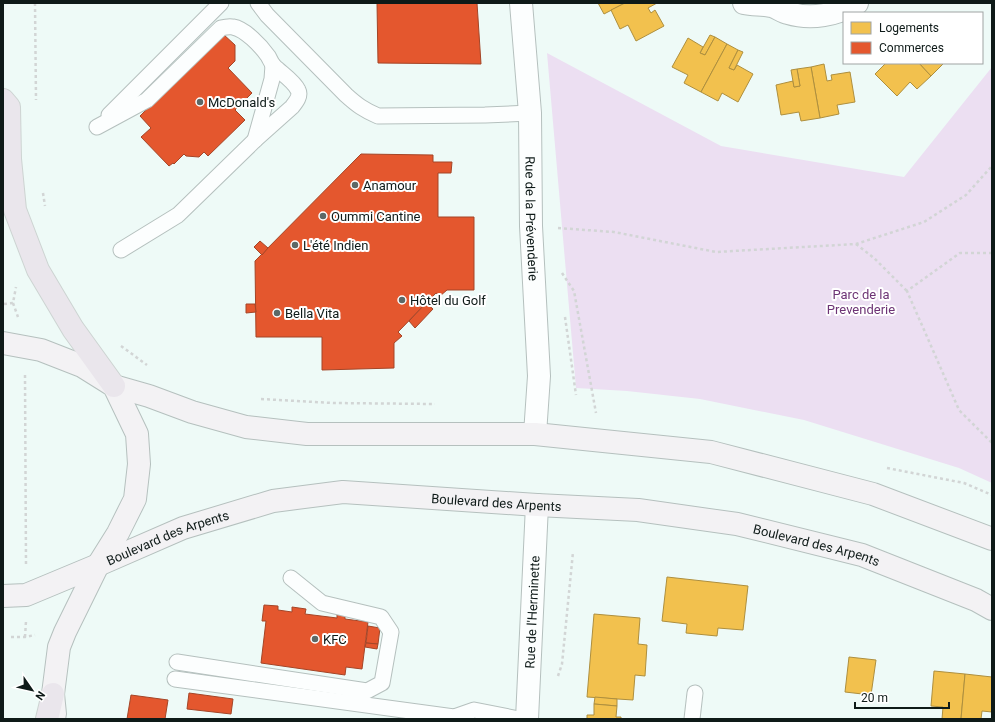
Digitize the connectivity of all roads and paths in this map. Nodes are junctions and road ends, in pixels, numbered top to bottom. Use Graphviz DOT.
graph roads {
  1 [pos="35,3"];
  2 [pos="222,3"];
  3 [pos="258,3"];
  4 [pos="521,3"];
  5 [pos="744,3"];
  6 [pos="857,3"];
  7 [pos="773,4"];
  8 [pos="272,65"];
  9 [pos="3,100"];
  10 [pos="36,102"];
  11 [pos="530,113"];
  12 [pos="255,140"];
  13 [pos="992,166"];
  14 [pos="42,188"];
  15 [pos="45,210"];
  16 [pos="532,226"];
  17 [pos="856,244"];
  18 [pos="121,250"];
  19 [pos="992,253"];
  20 [pos="561,272"];
  21 [pos="21,282"];
  22 [pos="907,291"];
  23 [pos="4,304"];
  24 [pos="3,343"];
  25 [pos="117,343"];
  26 [pos="148,366"];
  27 [pos="25,371"];
  28 [pos="114,386"];
  29 [pos="261,399"];
  30 [pos="435,404"];
  31 [pos="589,414"];
  32 [pos="535,434"];
  33 [pos="992,443"];
  34 [pos="886,468"];
  35 [pos="992,495"];
  36 [pos="537,505"];
  37 [pos="992,539"];
  38 [pos="573,552"];
  39 [pos="98,565"];
  40 [pos="26,572"];
  41 [pos="291,578"];
  42 [pos="3,596"];
  43 [pos="992,609"];
  44 [pos="26,616"];
  45 [pos="40,634"];
  46 [pos="11,637"];
  47 [pos="25,637"];
  48 [pos="177,662"];
  49 [pos="557,678"];
  50 [pos="175,679"];
  51 [pos="695,693"];
  52 [pos="53,694"];
  53 [pos="47,719"];
  54 [pos="56,719"];
  55 [pos="519,719"];
  56 [pos="527,719"];
  57 [pos="692,719"];
  1 -- 10 [label="path"];
  2 -- 8 [label="lane"];
  3 -- 11 [label="lane"];
  4 -- 11 [label="street, Rue de la Prévenderie"];
  5 -- 7 [label="street"];
  6 -- 7 [label="street"];
  8 -- 12 [label="lane"];
  8 -- 12 [label="lane"];
  9 -- 28 [label="main road"];
  11 -- 16 [label="street, Rue de la Prévenderie"];
  12 -- 18 [label="lane"];
  13 -- 17 [label="path"];
  14 -- 15 [label="path"];
  16 -- 17 [label="path"];
  16 -- 32 [label="street, Rue de la Prévenderie"];
  17 -- 22 [label="path"];
  19 -- 22 [label="path"];
  20 -- 31 [label="path"];
  21 -- 23 [label="path"];
  22 -- 33 [label="path"];
  24 -- 28 [label="street"];
  25 -- 26 [label="path"];
  27 -- 40 [label="path"];
  28 -- 32 [label="street"];
  28 -- 39 [label="street"];
  29 -- 30 [label="path"];
  32 -- 37 [label="street"];
  34 -- 35 [label="path"];
  36 -- 39 [label="street, Boulevard des Arpents"];
  36 -- 43 [label="street, Boulevard des Arpents"];
  36 -- 56 [label="street, Rue de l'Herminette"];
  38 -- 49 [label="path"];
  39 -- 42 [label="street, Boulevard des Arpents"];
  39 -- 52 [label="street"];
  41 -- 48 [label="lane"];
  44 -- 47 [label="path"];
  45 -- 47 [label="path"];
  46 -- 47 [label="path"];
  50 -- 55 [label="lane"];
  51 -- 57 [label="lane"];
  52 -- 53 [label="main road"];
  52 -- 54 [label="street"];
}
